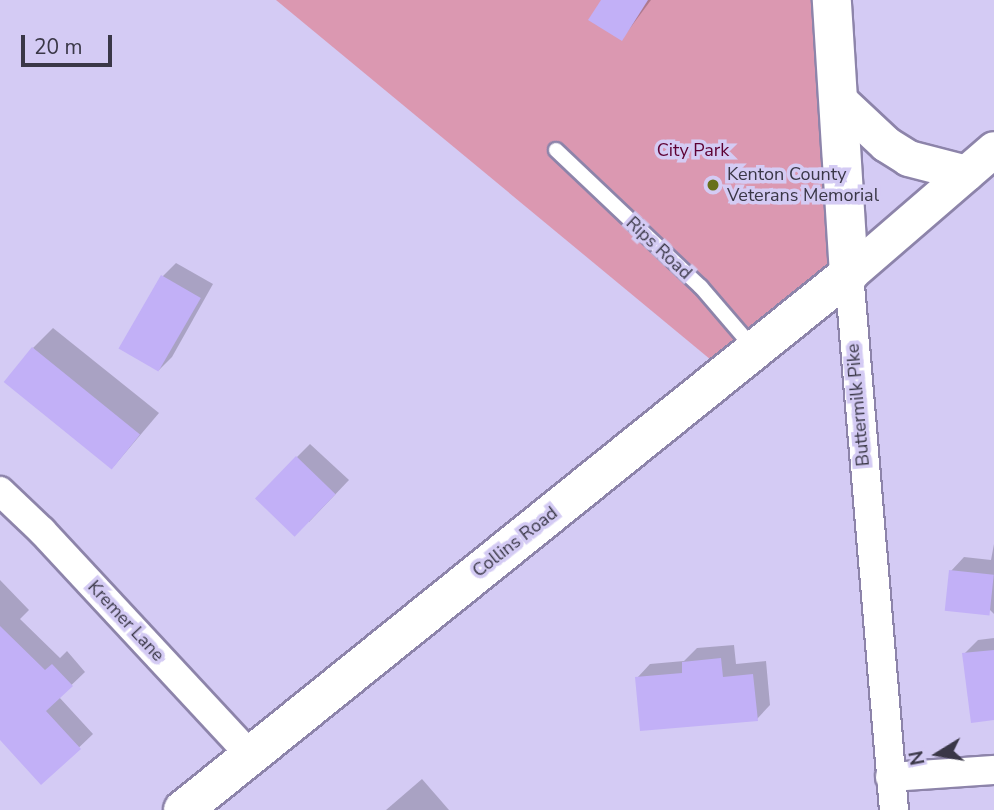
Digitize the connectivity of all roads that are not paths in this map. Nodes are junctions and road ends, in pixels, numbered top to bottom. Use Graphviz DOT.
graph roads {
  1 [pos="832,0"];
  2 [pos="839,100"];
  3 [pos="994,149"];
  4 [pos="556,150"];
  5 [pos="966,173"];
  6 [pos="849,274"];
  7 [pos="756,351"];
  8 [pos="0,491"];
  9 [pos="248,753"];
  10 [pos="994,770"];
  11 [pos="890,777"];
  12 [pos="183,810"];
  13 [pos="894,810"];
  1 -- 2 [label="main road, Buttermilk Pike"];
  2 -- 5 [label="street"];
  2 -- 6 [label="main road, Buttermilk Pike"];
  3 -- 5 [label="street"];
  4 -- 7 [label="lane, Rips Road"];
  5 -- 6 [label="street"];
  6 -- 7 [label="main road, Collins Road"];
  6 -- 11 [label="street, Buttermilk Pike"];
  7 -- 9 [label="main road, Collins Road"];
  8 -- 9 [label="street, Kremer Lane"];
  9 -- 12 [label="main road, Collins Road"];
  10 -- 11 [label="street"];
  11 -- 13 [label="street, Buttermilk Pike"];
}
